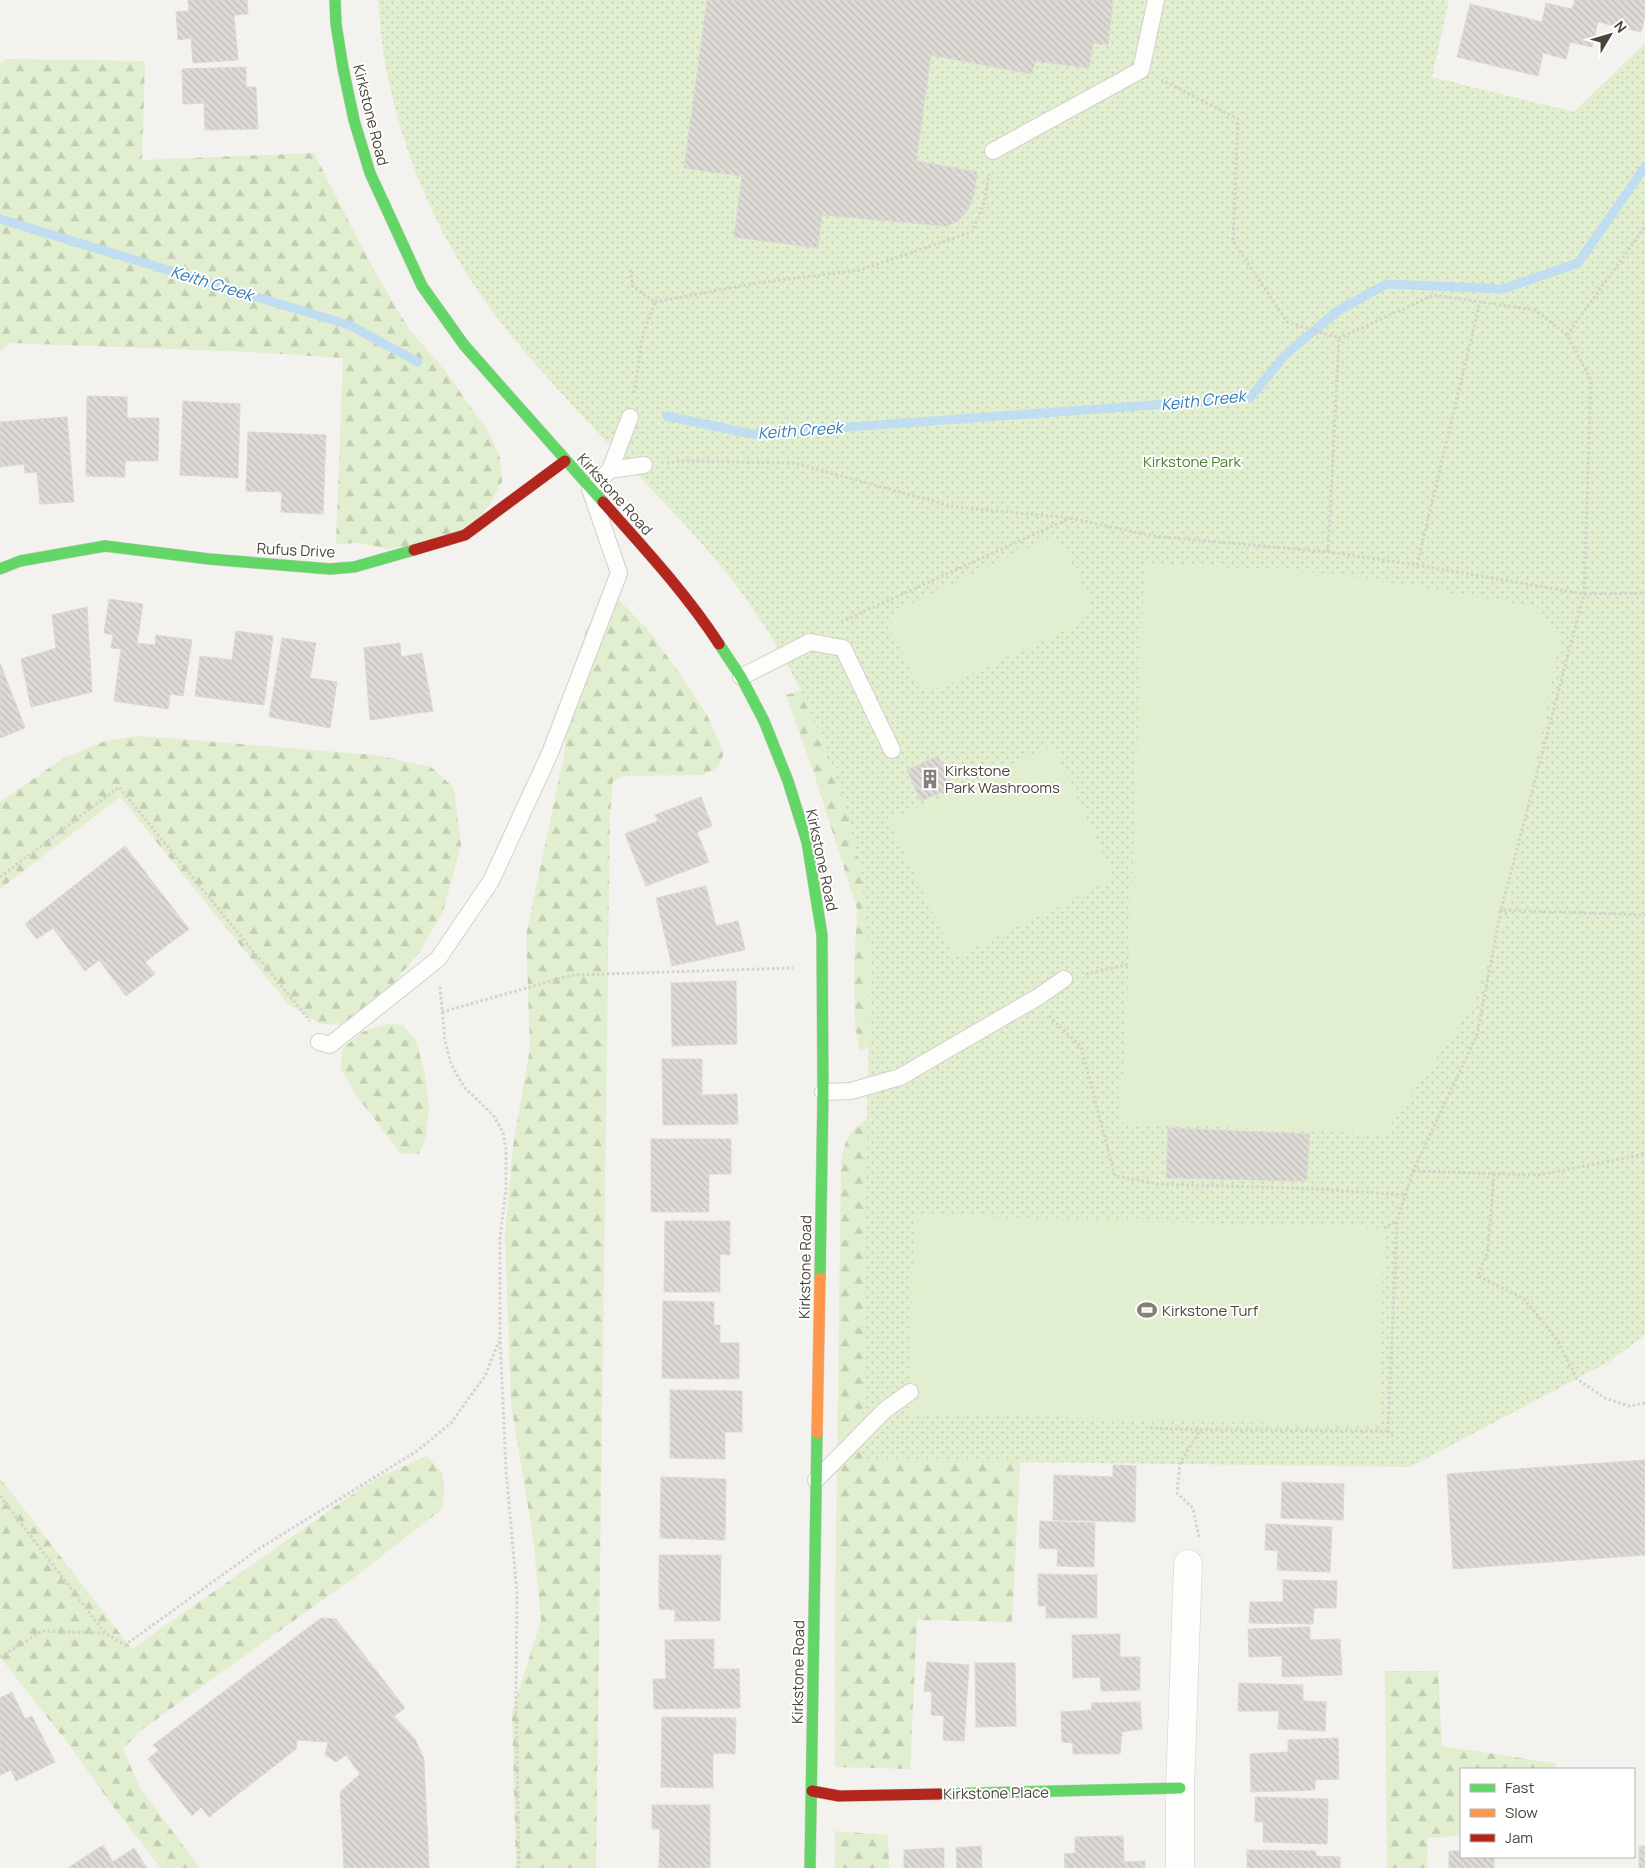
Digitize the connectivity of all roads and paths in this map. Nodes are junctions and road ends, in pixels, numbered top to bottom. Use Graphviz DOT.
graph roads {
  1 [pos="335,0"];
  2 [pos="1156,0"];
  3 [pos="1141,70"];
  4 [pos="993,151"];
  5 [pos="1645,227"];
  6 [pos="630,270"];
  7 [pos="655,302"];
  8 [pos="1480,302"];
  9 [pos="1567,335"];
  10 [pos="1337,338"];
  11 [pos="630,417"];
  12 [pos="565,461"];
  13 [pos="644,465"];
  14 [pos="610,470"];
  15 [pos="590,490"];
  16 [pos="1070,518"];
  17 [pos="1328,552"];
  18 [pos="1417,565"];
  19 [pos="0,569"];
  20 [pos="1645,593"];
  21 [pos="1584,594"];
  22 [pos="810,642"];
  23 [pos="741,678"];
  24 [pos="892,750"];
  25 [pos="0,877"];
  26 [pos="1501,910"];
  27 [pos="1507,914"];
  28 [pos="1645,915"];
  29 [pos="438,959"];
  30 [pos="1129,964"];
  31 [pos="823,967"];
  32 [pos="1064,978"];
  33 [pos="442,1012"];
  34 [pos="1046,1013"];
  35 [pos="324,1043"];
  36 [pos="823,1092"];
  37 [pos="1645,1154"];
  38 [pos="1413,1171"];
  39 [pos="1494,1174"];
  40 [pos="1406,1195"];
  41 [pos="1397,1221"];
  42 [pos="1384,1228"];
  43 [pos="500,1338"];
  44 [pos="910,1392"];
  45 [pos="1645,1403"];
  46 [pos="1150,1428"];
  47 [pos="1200,1430"];
  48 [pos="1388,1431"];
  49 [pos="1393,1436"];
  50 [pos="816,1480"];
  51 [pos="0,1496"];
  52 [pos="1188,1564"];
  53 [pos="105,1633"];
  54 [pos="0,1657"];
  55 [pos="1180,1788"];
  56 [pos="812,1791"];
  57 [pos="518,1868"];
  58 [pos="810,1868"];
  59 [pos="1180,1868"];
  1 -- 12 [label="street, Kirkstone Road"];
  2 -- 3 [label="lane"];
  3 -- 4 [label="lane"];
  3 -- 10 [label="path"];
  4 -- 7 [label="path"];
  5 -- 9 [label="path"];
  6 -- 7 [label="path"];
  7 -- 11 [label="path"];
  8 -- 9 [label="path"];
  8 -- 10 [label="path"];
  8 -- 18 [label="path"];
  9 -- 21 [label="path"];
  10 -- 17 [label="path"];
  11 -- 14 [label="lane"];
  12 -- 15 [label="street, Kirkstone Road"];
  12 -- 19 [label="street, Rufus Drive"];
  13 -- 14 [label="lane"];
  13 -- 16 [label="path"];
  14 -- 15 [label="lane"];
  15 -- 23 [label="street, Kirkstone Road"];
  15 -- 29 [label="lane"];
  16 -- 17 [label="path"];
  16 -- 22 [label="path"];
  17 -- 18 [label="path"];
  18 -- 21 [label="path"];
  20 -- 21 [label="path"];
  21 -- 26 [label="path"];
  22 -- 23 [label="lane"];
  22 -- 24 [label="lane"];
  23 -- 31 [label="street, Kirkstone Road"];
  25 -- 35 [label="path"];
  26 -- 27 [label="path"];
  26 -- 28 [label="path"];
  26 -- 38 [label="path"];
  29 -- 33 [label="path"];
  29 -- 35 [label="lane"];
  30 -- 32 [label="path"];
  31 -- 33 [label="path"];
  31 -- 36 [label="street, Kirkstone Road"];
  32 -- 36 [label="lane"];
  33 -- 43 [label="path"];
  34 -- 40 [label="path"];
  36 -- 50 [label="street, Kirkstone Road"];
  37 -- 39 [label="path"];
  38 -- 39 [label="path"];
  38 -- 40 [label="path"];
  39 -- 45 [label="path"];
  40 -- 41 [label="path"];
  41 -- 42 [label="path"];
  41 -- 48 [label="path"];
  43 -- 53 [label="path"];
  43 -- 57 [label="path"];
  44 -- 50 [label="lane"];
  46 -- 47 [label="path"];
  47 -- 48 [label="path"];
  47 -- 52 [label="path"];
  48 -- 49 [label="path"];
  50 -- 56 [label="street, Kirkstone Road"];
  51 -- 53 [label="path"];
  52 -- 55 [label="street"];
  53 -- 54 [label="path"];
  55 -- 56 [label="street, Kirkstone Place"];
  55 -- 59 [label="street"];
  56 -- 58 [label="street, Kirkstone Road"];
}
